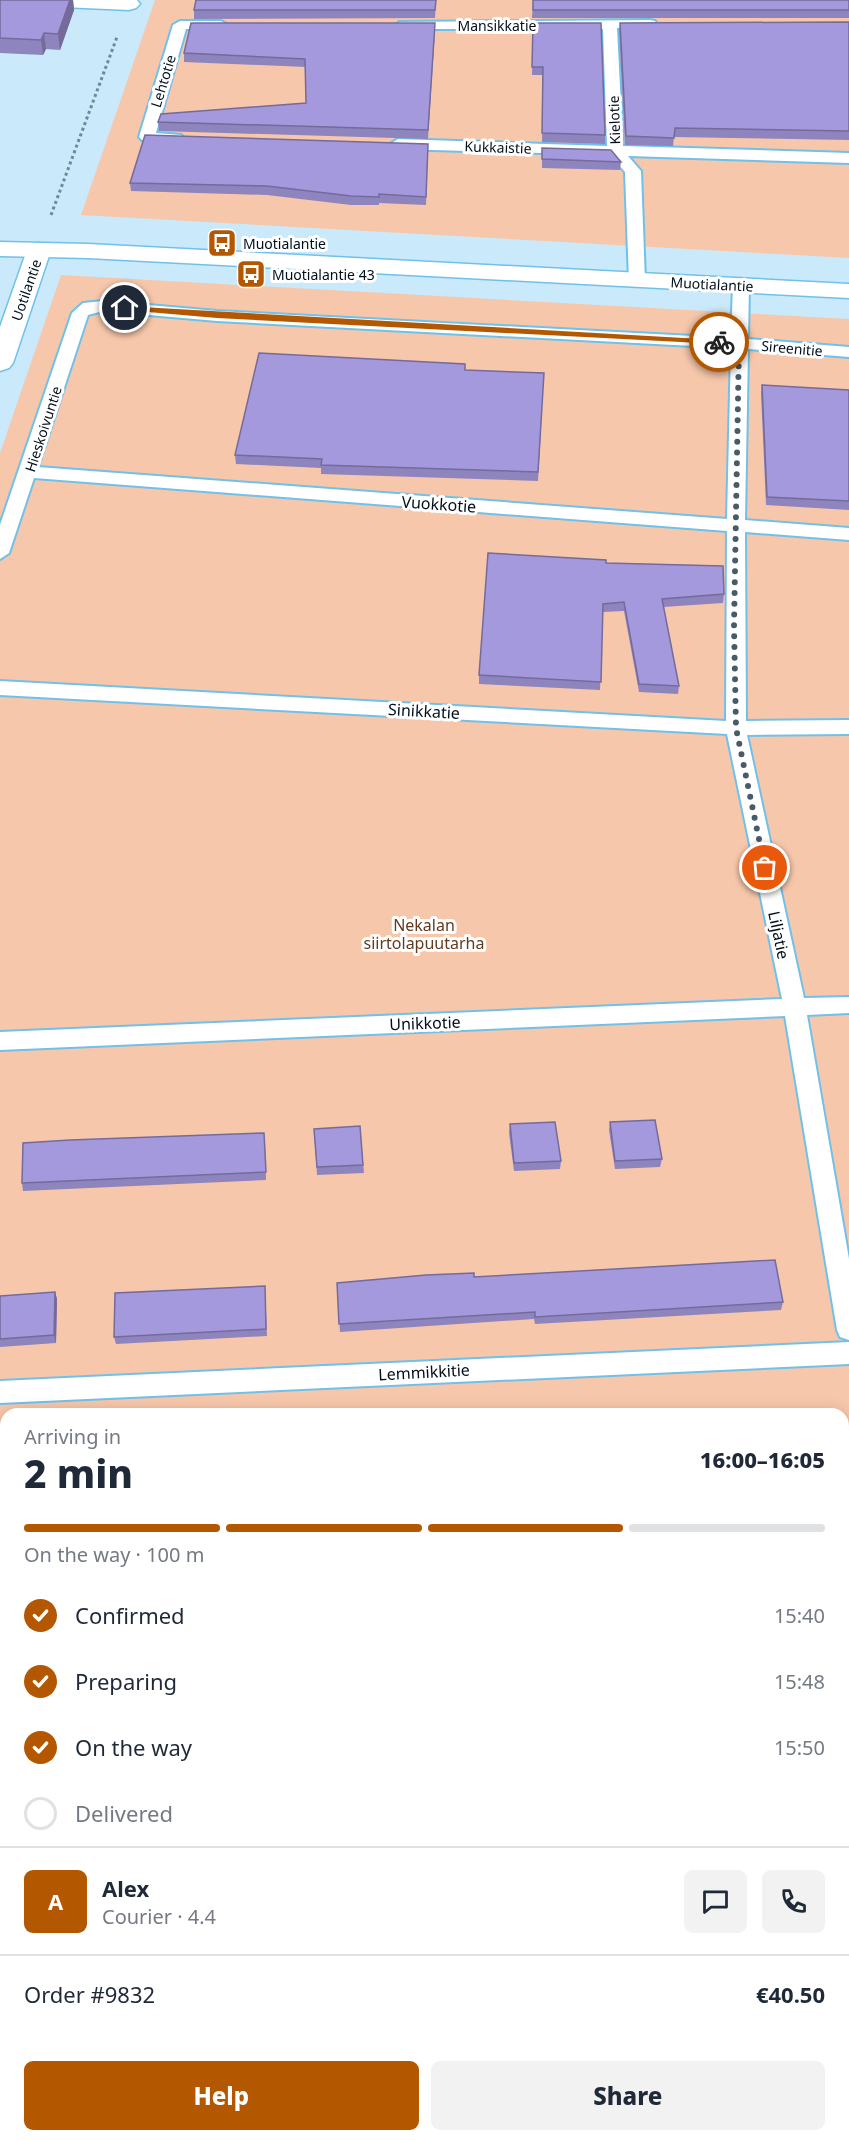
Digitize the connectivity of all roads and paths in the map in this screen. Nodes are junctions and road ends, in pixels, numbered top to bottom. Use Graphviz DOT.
graph roads {
  1 [pos="40,0"];
  2 [pos="129,4"];
  3 [pos="610,24"];
  4 [pos="670,24"];
  5 [pos="240,25"];
  6 [pos="383,25"];
  7 [pos="193,138"];
  8 [pos="381,144"];
  9 [pos="615,151"];
  10 [pos="849,158"];
  11 [pos="0,249"];
  12 [pos="39,250"];
  13 [pos="637,280"];
  14 [pos="741,286"];
  15 [pos="849,291"];
  16 [pos="88,308"];
  17 [pos="739,343"];
  18 [pos="849,352"];
  19 [pos="0,363"];
  20 [pos="29,472"];
  21 [pos="736,526"];
  22 [pos="849,534"];
  23 [pos="0,553"];
  24 [pos="0,687"];
  25 [pos="849,727"];
  26 [pos="736,728"];
  27 [pos="849,1005"];
  28 [pos="795,1008"];
  29 [pos="0,1041"];
  30 [pos="849,1330"];
  31 [pos="849,1353"];
  32 [pos="0,1392"];
  1 -- 2 [label="street"];
  2 -- 12 [label="path"];
  3 -- 4 [label="lane, Mansikkatie"];
  3 -- 6 [label="lane, Mansikkatie"];
  3 -- 9 [label="lane, Kielotie"];
  5 -- 7 [label="lane, Lehtotie"];
  8 -- 9 [label="lane, Kukkaistie"];
  9 -- 10 [label="lane, Kukkaistie"];
  9 -- 13 [label="lane, Kielotie"];
  11 -- 12 [label="street, Muotialantie"];
  12 -- 13 [label="street, Muotialantie"];
  12 -- 19 [label="street, Uotilantie"];
  13 -- 14 [label="street, Muotialantie"];
  14 -- 15 [label="street, Muotialantie"];
  14 -- 17 [label="lane, Liljatie"];
  16 -- 17 [label="lane, Sireenitie"];
  16 -- 20 [label="lane, Hieskoivuntie"];
  17 -- 18 [label="lane, Sireenitie"];
  17 -- 21 [label="lane, Liljatie"];
  20 -- 21 [label="lane, Vuokkotie"];
  20 -- 23 [label="lane, Hieskoivuntie"];
  21 -- 22 [label="lane, Vuokkotie"];
  21 -- 26 [label="lane, Liljatie"];
  24 -- 26 [label="lane, Sinikkatie"];
  25 -- 26 [label="lane, Sinikkatie"];
  26 -- 28 [label="lane, Liljatie"];
  27 -- 28 [label="lane, Unikkotie"];
  28 -- 29 [label="lane, Unikkotie"];
  28 -- 30 [label="lane, Liljatie"];
  31 -- 32 [label="lane, Lemmikkitie"];
}
